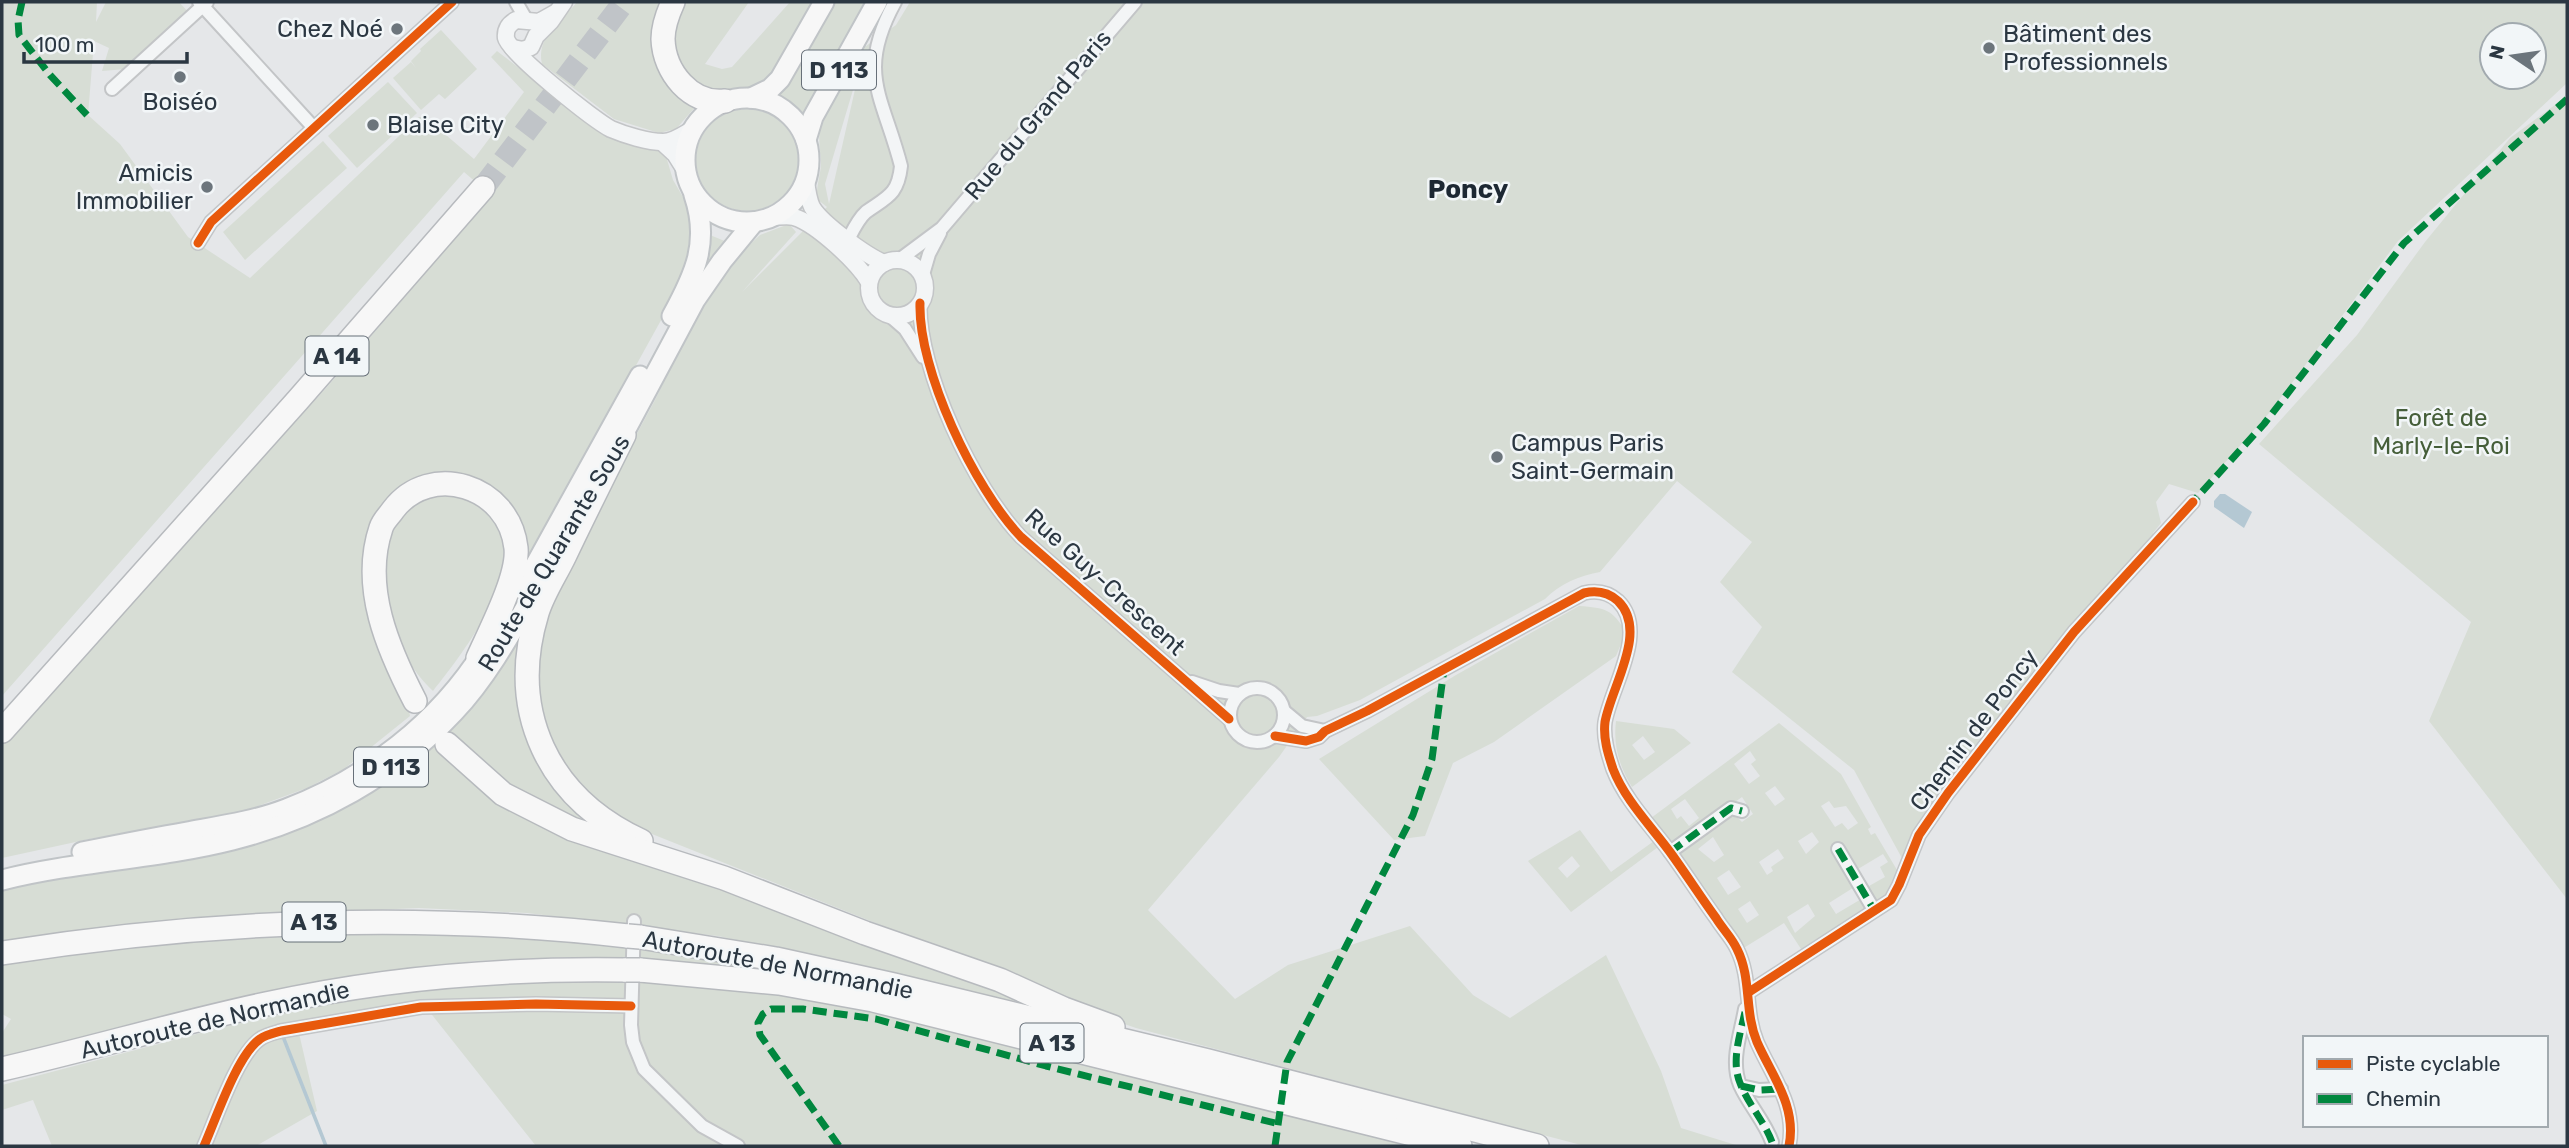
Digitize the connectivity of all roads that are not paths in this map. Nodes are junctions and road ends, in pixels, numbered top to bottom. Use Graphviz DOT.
graph roads {
  1 [pos="452,2"];
  2 [pos="673,2"];
  3 [pos="824,2"];
  4 [pos="877,2"];
  5 [pos="895,2"];
  6 [pos="1135,2"];
  7 [pos="203,3"];
  8 [pos="560,7"];
  9 [pos="527,29"];
  10 [pos="513,48"];
  11 [pos="541,74"];
  12 [pos="112,89"];
  13 [pos="751,98"];
  14 [pos="725,101"];
  15 [pos="314,128"];
  16 [pos="693,129"];
  17 [pos="806,140"];
  18 [pos="662,142"];
  19 [pos="685,170"];
  20 [pos="806,180"];
  21 [pos="478,183"];
  22 [pos="694,194"];
  23 [pos="763,220"];
  24 [pos="942,228"];
  25 [pos="848,240"];
  26 [pos="198,243"];
  27 [pos="892,262"];
  28 [pos="922,278"];
  29 [pos="869,282"];
  30 [pos="920,303"];
  31 [pos="888,315"];
  32 [pos="928,363"];
  33 [pos="624,435"];
  34 [pos="2193,502"];
  35 [pos="129,579"];
  36 [pos="478,658"];
  37 [pos="1185,679"];
  38 [pos="1239,694"];
  39 [pos="415,701"];
  40 [pos="2,709"];
  41 [pos="1284,712"];
  42 [pos="1229,719"];
  43 [pos="2,731"];
  44 [pos="1325,732"];
  45 [pos="1275,736"];
  46 [pos="447,744"];
  47 [pos="1742,811"];
  48 [pos="1838,849"];
  49 [pos="1670,852"];
  50 [pos="2,867"];
  51 [pos="724,878"];
  52 [pos="2,880"];
  53 [pos="1874,910"];
  54 [pos="634,931"];
  55 [pos="2,953"];
  56 [pos="1748,996"];
  57 [pos="631,1006"];
  58 [pos="43,1060"];
  59 [pos="1208,1061"];
  60 [pos="2,1069"];
  61 [pos="2,1077"];
  62 [pos="1741,1086"];
  63 [pos="1781,1089"];
  64 [pos="1772,1142"];
  65 [pos="204,1146"];
  66 [pos="738,1146"];
  67 [pos="1460,1146"];
  68 [pos="1537,1146"];
  69 [pos="1789,1146"];
  1 -- 15 [label="street"];
  2 -- 14 [label="highway"];
  3 -- 13 [label="main road, D 113"];
  4 -- 17 [label="main road, D 113"];
  5 -- 25 [label="street"];
  6 -- 24 [label="street, Rue du Grand Paris"];
  7 -- 12 [label="street"];
  7 -- 15 [label="street"];
  8 -- 9 [label="street"];
  9 -- 10 [label="street"];
  9 -- 10 [label="street"];
  9 -- 11 [label="street"];
  10 -- 11 [label="street"];
  11 -- 18 [label="street"];
  13 -- 14 [label="main road"];
  13 -- 17 [label="main road"];
  14 -- 16 [label="main road"];
  15 -- 26 [label="street"];
  16 -- 18 [label="street"];
  16 -- 19 [label="main road, Route de Quarante Sous"];
  17 -- 20 [label="main road"];
  18 -- 19 [label="street"];
  19 -- 22 [label="main road, Route de Quarante Sous"];
  20 -- 23 [label="main road, Route de Quarante Sous"];
  20 -- 25 [label="street"];
  21 -- 35 [label="highway, A 14"];
  22 -- 23 [label="main road, Route de Quarante Sous"];
  22 -- 36 [label="main road, Route de Quarante Sous / D 113"];
  23 -- 29 [label="street"];
  23 -- 33 [label="main road, Route de Quarante Sous / D 113"];
  24 -- 27 [label="street, Rue du Grand Paris"];
  24 -- 28 [label="street, Rue du Grand Paris"];
  25 -- 27 [label="street"];
  27 -- 28 [label="street"];
  27 -- 29 [label="street"];
  28 -- 30 [label="street"];
  29 -- 31 [label="street"];
  30 -- 31 [label="street"];
  30 -- 32 [label="street, Rue Guy-Crescent"];
  31 -- 32 [label="street, Rue Guy-Crescent"];
  32 -- 37 [label="street, Rue Guy-Crescent"];
  33 -- 51 [label="highway"];
  33 -- 52 [label="main road, Route de Quarante Sous / D 113"];
  34 -- 53 [label="street, Chemin de Poncy"];
  35 -- 40 [label="highway, A 14"];
  35 -- 43 [label="highway, A 14"];
  36 -- 39 [label="highway"];
  36 -- 50 [label="main road, Route de Quarante Sous / D 113"];
  37 -- 38 [label="street, Rue Guy-Crescent"];
  37 -- 42 [label="street, Rue Guy-Crescent"];
  38 -- 41 [label="street, Rue Guy-Crescent"];
  38 -- 42 [label="street"];
  41 -- 44 [label="street, Rue Guy-Crescent"];
  41 -- 45 [label="street"];
  42 -- 45 [label="street, Rue Guy-Crescent"];
  44 -- 45 [label="street, Rue Guy-Crescent"];
  44 -- 49 [label="street, Rue Guy-Crescent"];
  46 -- 51 [label="highway"];
  47 -- 49 [label="street"];
  48 -- 53 [label="street"];
  49 -- 56 [label="street"];
  51 -- 59 [label="highway"];
  53 -- 56 [label="street, Chemin de Poncy"];
  54 -- 55 [label="highway, Autoroute de Normandie / A 13"];
  54 -- 57 [label="street"];
  54 -- 59 [label="highway, Autoroute de Normandie / A 13"];
  56 -- 62 [label="street"];
  56 -- 63 [label="street"];
  57 -- 65 [label="street"];
  57 -- 66 [label="street"];
  58 -- 60 [label="highway, Autoroute de Normandie / A 13"];
  58 -- 61 [label="highway"];
  58 -- 67 [label="highway, Autoroute de Normandie / A 13"];
  59 -- 68 [label="highway, Autoroute de Normandie / A 13"];
  62 -- 63 [label="street"];
  62 -- 64 [label="street"];
  63 -- 69 [label="street"];
}
